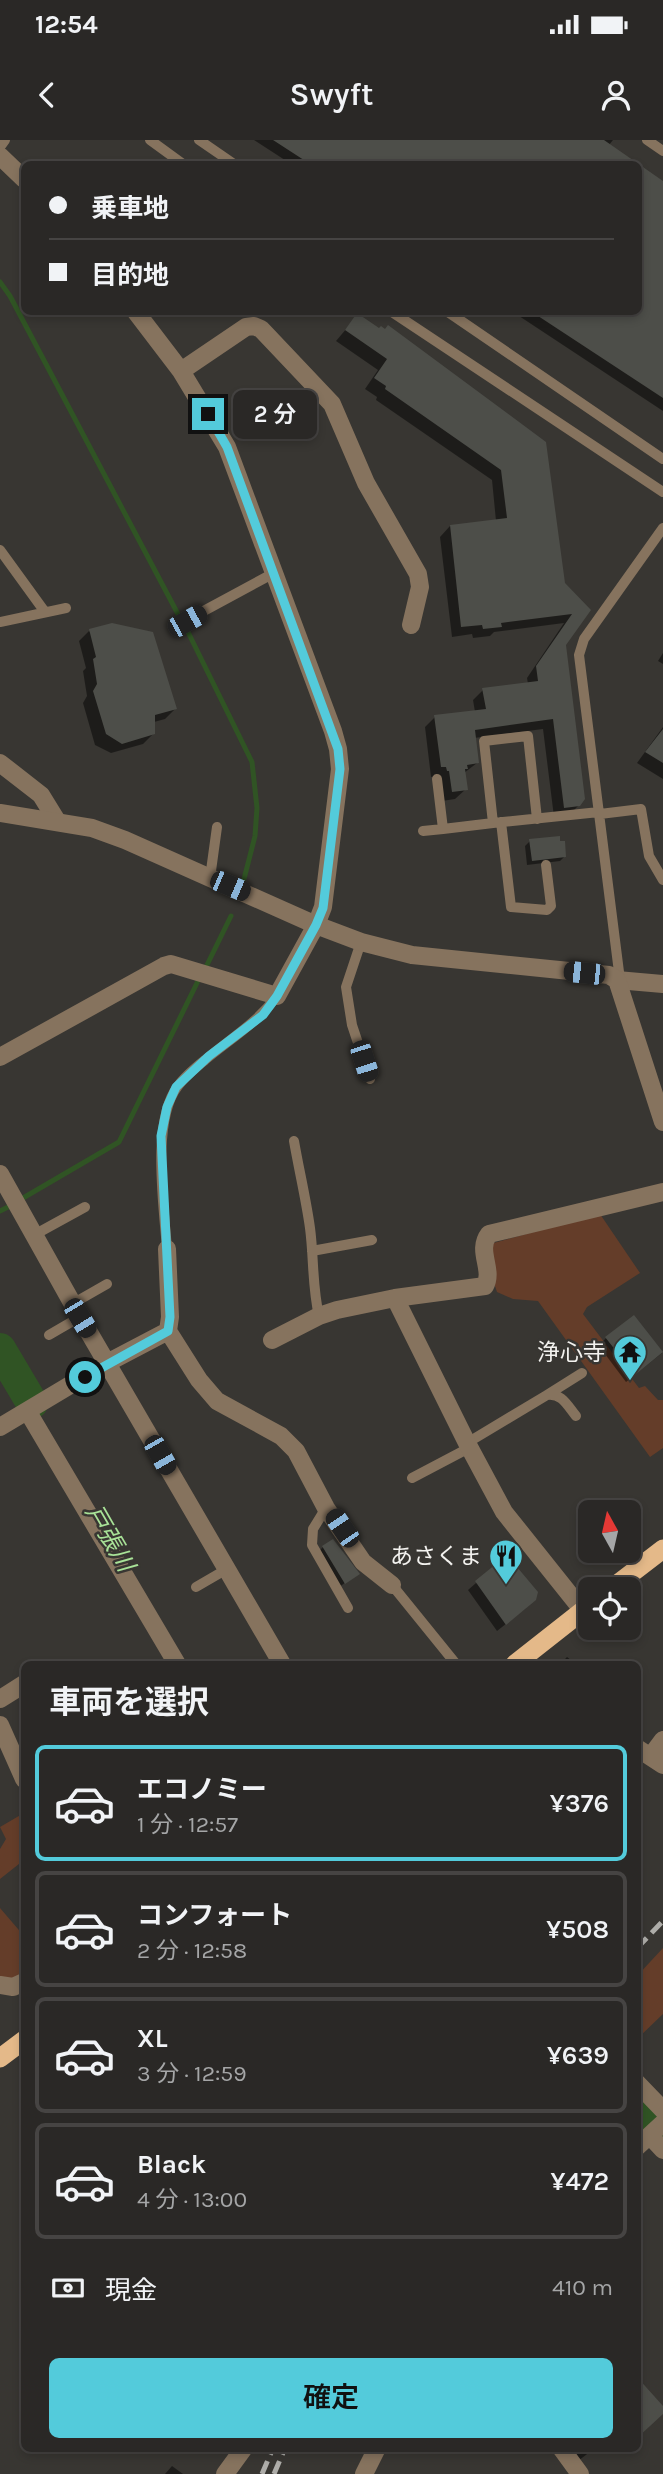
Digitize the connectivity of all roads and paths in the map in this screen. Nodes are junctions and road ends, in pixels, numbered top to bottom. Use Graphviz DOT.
graph roads {
  1 [pos="5,140"];
  2 [pos="150,140"];
  3 [pos="199,140"];
  4 [pos="647,140"];
  5 [pos="0,147"];
  6 [pos="663,151"];
  7 [pos="0,156"];
  8 [pos="179,161"];
  9 [pos="230,161"];
  10 [pos="21,176"];
  11 [pos="138,315"];
  12 [pos="397,315"];
  13 [pos="452,315"];
  14 [pos="181,371"];
  15 [pos="663,459"];
  16 [pos="663,492"];
  17 [pos="663,528"];
  18 [pos="0,550"];
  19 [pos="274,573"];
  20 [pos="66,608"];
  21 [pos="45,612"];
  22 [pos="187,621"];
  23 [pos="0,622"];
  24 [pos="411,625"];
  25 [pos="0,763"];
  26 [pos="437,779"];
  27 [pos="0,813"];
  28 [pos="599,813"];
  29 [pos="537,819"];
  30 [pos="57,821"];
  31 [pos="497,822"];
  32 [pos="217,827"];
  33 [pos="443,829"];
  34 [pos="423,831"];
  35 [pos="546,865"];
  36 [pos="210,878"];
  37 [pos="663,880"];
  38 [pos="316,925"];
  39 [pos="361,942"];
  40 [pos="619,980"];
  41 [pos="663,984"];
  42 [pos="277,996"];
  43 [pos="0,1057"];
  44 [pos="370,1079"];
  45 [pos="663,1122"];
  46 [pos="294,1141"];
  47 [pos="0,1174"];
  48 [pos="663,1192"];
  49 [pos="85,1206"];
  50 [pos="34,1235"];
  51 [pos="372,1240"];
  52 [pos="167,1250"];
  53 [pos="312,1251"];
  54 [pos="107,1284"];
  55 [pos="396,1298"];
  56 [pos="76,1311"];
  57 [pos="319,1316"];
  58 [pos="168,1331"];
  59 [pos="49,1335"];
  60 [pos="272,1340"];
  61 [pos="107,1363"];
  62 [pos="582,1373"];
  63 [pos="547,1395"];
  64 [pos="33,1409"];
  65 [pos="576,1416"];
  66 [pos="0,1427"];
  67 [pos="468,1446"];
  68 [pos="412,1478"];
  69 [pos="326,1508"];
  70 [pos="663,1549"];
  71 [pos="227,1569"];
  72 [pos="627,1577"];
  73 [pos="392,1585"];
  74 [pos="196,1587"];
  75 [pos="578,1599"];
  76 [pos="348,1608"];
  77 [pos="578,1615"];
  78 [pos="175,1661"];
  79 [pos="280,1661"];
  80 [pos="454,1661"];
  81 [pos="522,1661"];
  82 [pos="21,1687"];
  83 [pos="0,1699"];
  84 [pos="0,1725"];
  85 [pos="663,1741"];
  86 [pos="650,1756"];
  87 [pos="21,1772"];
  88 [pos="21,1983"];
  89 [pos="0,1985"];
  90 [pos="21,2042"];
  91 [pos="0,2058"];
  92 [pos="641,2091"];
  93 [pos="656,2122"];
  94 [pos="663,2150"];
  95 [pos="241,2452"];
  96 [pos="375,2452"];
  97 [pos="564,2452"];
  98 [pos="225,2474"];
  99 [pos="364,2474"];
  100 [pos="580,2474"];
  1 -- 5 [label="lane"];
  2 -- 8 [label="lane"];
  3 -- 9 [label="lane"];
  4 -- 6 [label="lane"];
  7 -- 10 [label="street"];
  11 -- 14 [label="street"];
  12 -- 16 [label="lane"];
  13 -- 15 [label="lane"];
  14 -- 19 [label="street"];
  14 -- 24 [label="street"];
  17 -- 28 [label="lane"];
  18 -- 21 [label="lane"];
  19 -- 22 [label="lane"];
  19 -- 38 [label="street"];
  20 -- 21 [label="lane"];
  21 -- 23 [label="lane"];
  25 -- 30 [label="street"];
  26 -- 33 [label="lane"];
  27 -- 30 [label="street"];
  28 -- 29 [label="lane"];
  28 -- 37 [label="lane"];
  28 -- 40 [label="lane"];
  29 -- 31 [label="lane"];
  29 -- 31 [label="lane"];
  30 -- 36 [label="street"];
  31 -- 33 [label="lane"];
  31 -- 35 [label="lane"];
  32 -- 36 [label="lane"];
  33 -- 34 [label="lane"];
  36 -- 38 [label="street"];
  38 -- 39 [label="street"];
  38 -- 42 [label="street"];
  39 -- 40 [label="street"];
  39 -- 44 [label="lane"];
  40 -- 41 [label="street"];
  40 -- 45 [label="street"];
  42 -- 43 [label="street"];
  42 -- 52 [label="lane"];
  46 -- 53 [label="lane"];
  47 -- 50 [label="street"];
  48 -- 55 [label="street"];
  49 -- 50 [label="lane"];
  50 -- 56 [label="street"];
  51 -- 53 [label="lane"];
  52 -- 58 [label="street"];
  53 -- 57 [label="lane"];
  54 -- 56 [label="lane"];
  55 -- 57 [label="street"];
  55 -- 67 [label="street"];
  56 -- 59 [label="lane"];
  56 -- 61 [label="street"];
  57 -- 60 [label="street"];
  58 -- 61 [label="street"];
  58 -- 69 [label="street"];
  61 -- 64 [label="street"];
  61 -- 71 [label="street"];
  62 -- 63 [label="lane"];
  63 -- 65 [label="lane"];
  63 -- 67 [label="lane"];
  64 -- 66 [label="street"];
  64 -- 78 [label="street"];
  67 -- 68 [label="lane"];
  67 -- 75 [label="street"];
  69 -- 73 [label="street"];
  69 -- 76 [label="lane"];
  70 -- 72 [label="highway"];
  71 -- 74 [label="lane"];
  71 -- 79 [label="street"];
  73 -- 80 [label="lane"];
  77 -- 81 [label="highway"];
  82 -- 83 [label="street"];
  84 -- 87 [label="street"];
  85 -- 86 [label="street"];
  88 -- 89 [label="street"];
  90 -- 91 [label="highway"];
  92 -- 93 [label="street"];
  93 -- 94 [label="street"];
  95 -- 98 [label="street"];
  96 -- 99 [label="street"];
  97 -- 100 [label="street"];
}
